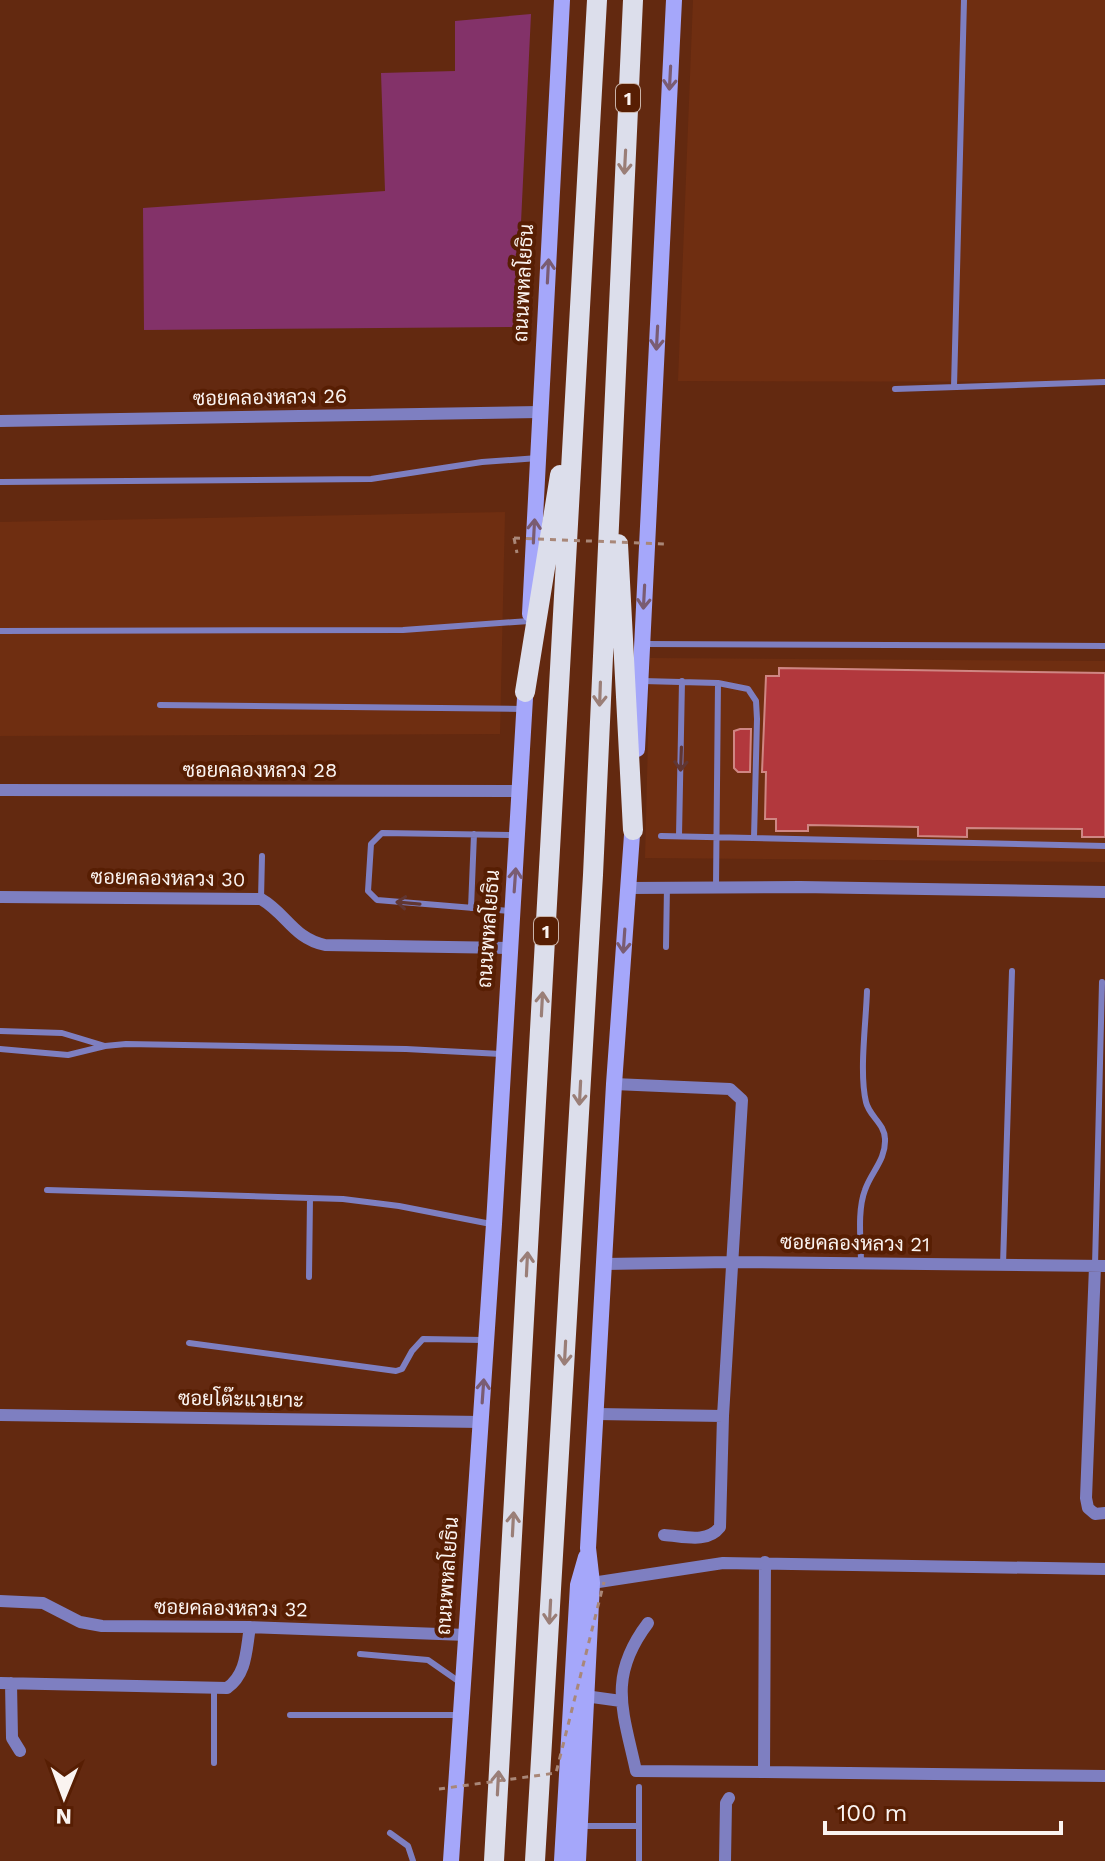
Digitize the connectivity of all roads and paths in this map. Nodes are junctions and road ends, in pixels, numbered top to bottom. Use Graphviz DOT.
graph roads {
  1 [pos="562,0"];
  2 [pos="597,0"];
  3 [pos="633,0"];
  4 [pos="674,0"];
  5 [pos="964,0"];
  6 [pos="578,363"];
  7 [pos="1105,382"];
  8 [pos="954,387"];
  9 [pos="895,389"];
  10 [pos="540,412"];
  11 [pos="612,420"];
  12 [pos="0,421"];
  13 [pos="538,458"];
  14 [pos="0,482"];
  15 [pos="514,538"];
  16 [pos="664,544"];
  17 [pos="529,621"];
  18 [pos="0,631"];
  19 [pos="642,644"];
  20 [pos="1105,646"];
  21 [pos="640,681"];
  22 [pos="682,681"];
  23 [pos="718,683"];
  24 [pos="525,700"];
  25 [pos="160,705"];
  26 [pos="0,790"];
  27 [pos="520,791"];
  28 [pos="633,830"];
  29 [pos="474,834"];
  30 [pos="518,835"];
  31 [pos="661,836"];
  32 [pos="679,836"];
  33 [pos="717,837"];
  34 [pos="754,838"];
  35 [pos="1105,846"];
  36 [pos="262,856"];
  37 [pos="667,886"];
  38 [pos="716,887"];
  39 [pos="628,888"];
  40 [pos="1105,892"];
  41 [pos="0,897"];
  42 [pos="261,899"];
  43 [pos="471,908"];
  44 [pos="513,911"];
  45 [pos="666,947"];
  46 [pos="511,948"];
  47 [pos="1012,971"];
  48 [pos="1102,982"];
  49 [pos="867,991"];
  50 [pos="0,1031"];
  51 [pos="1103,1035"];
  52 [pos="105,1046"];
  53 [pos="0,1049"];
  54 [pos="504,1055"];
  55 [pos="614,1084"];
  56 [pos="1102,1133"];
  57 [pos="47,1190"];
  58 [pos="310,1198"];
  59 [pos="494,1224"];
  60 [pos="731,1262"];
  61 [pos="861,1263"];
  62 [pos="604,1264"];
  63 [pos="1003,1265"];
  64 [pos="1100,1266"];
  65 [pos="309,1277"];
  66 [pos="486,1340"];
  67 [pos="189,1343"];
  68 [pos="597,1414"];
  69 [pos="0,1415"];
  70 [pos="723,1416"];
  71 [pos="481,1422"];
  72 [pos="1105,1513"];
  73 [pos="664,1535"];
  74 [pos="588,1548"];
  75 [pos="765,1562"];
  76 [pos="1105,1569"];
  77 [pos="598,1583"];
  78 [pos="0,1601"];
  79 [pos="648,1623"];
  80 [pos="250,1627"];
  81 [pos="467,1635"];
  82 [pos="360,1654"];
  83 [pos="6,1683"];
  84 [pos="464,1685"];
  85 [pos="214,1687"];
  86 [pos="585,1696"];
  87 [pos="621,1701"];
  88 [pos="290,1715"];
  89 [pos="462,1717"];
  90 [pos="20,1751"];
  91 [pos="214,1763"];
  92 [pos="764,1772"];
  93 [pos="1105,1776"];
  94 [pos="639,1787"];
  95 [pos="439,1789"];
  96 [pos="729,1798"];
  97 [pos="581,1826"];
  98 [pos="639,1826"];
  99 [pos="390,1833"];
  100 [pos="413,1861"];
  101 [pos="451,1861"];
  102 [pos="459,1861"];
  103 [pos="494,1861"];
  104 [pos="535,1861"];
  105 [pos="562,1861"];
  106 [pos="578,1861"];
  107 [pos="639,1861"];
  108 [pos="725,1861"];
  10 -- 1 [label="main road, ถนนพหลโยธิน / 1, one-way"];
  2 -- 6 [label="highway, 1"];
  3 -- 11 [label="highway, 1, one-way"];
  4 -- 19 [label="main road, 1, one-way"];
  5 -- 8 [label="lane"];
  6 -- 24 [label="highway"];
  103 -- 6 [label="highway, 1, one-way"];
  7 -- 8 [label="lane"];
  8 -- 9 [label="lane"];
  10 -- 12 [label="street, ซอยคลองหลวง 26"];
  10 -- 13 [label="main road, ถนนพหลโยธิน / 1"];
  11 -- 28 [label="highway"];
  11 -- 104 [label="highway, 1, one-way"];
  13 -- 14 [label="lane"];
  17 -- 13 [label="main road, ถนนพหลโยธิน / 1, one-way"];
  15 -- 16 [label="path, bridge"];
  17 -- 18 [label="lane"];
  17 -- 24 [label="main road, ถนนพหลโยธิน / 1"];
  19 -- 20 [label="lane"];
  19 -- 21 [label="main road, 1"];
  21 -- 22 [label="lane"];
  21 -- 28 [label="main road, 1"];
  22 -- 23 [label="lane"];
  22 -- 32 [label="lane, one-way"];
  23 -- 33 [label="lane"];
  23 -- 34 [label="lane"];
  24 -- 25 [label="lane"];
  24 -- 27 [label="main road, ถนนพหลโยธิน / 1"];
  26 -- 27 [label="street, ซอยคลองหลวง 28"];
  27 -- 30 [label="main road, ถนนพหลโยธิน / 1"];
  28 -- 39 [label="main road, 1"];
  29 -- 30 [label="lane"];
  29 -- 43 [label="lane"];
  43 -- 29 [label="lane, one-way"];
  44 -- 30 [label="main road, ถนนพหลโยธิน / 1, one-way"];
  31 -- 32 [label="lane"];
  32 -- 33 [label="lane"];
  33 -- 34 [label="lane"];
  33 -- 38 [label="lane"];
  34 -- 35 [label="lane"];
  36 -- 42 [label="lane"];
  37 -- 38 [label="street"];
  37 -- 39 [label="street"];
  37 -- 45 [label="lane"];
  38 -- 40 [label="street"];
  39 -- 55 [label="main road, 1, one-way"];
  41 -- 42 [label="street, ซอยคลองหลวง 30"];
  42 -- 46 [label="street, ซอยคลองหลวง 30"];
  43 -- 44 [label="lane"];
  44 -- 46 [label="main road, ถนนพหลโยธิน / 1"];
  46 -- 54 [label="main road, ถนนพหลโยธิน / 1"];
  47 -- 63 [label="lane"];
  48 -- 51 [label="lane"];
  49 -- 61 [label="lane"];
  50 -- 52 [label="lane"];
  51 -- 56 [label="lane"];
  52 -- 53 [label="lane"];
  52 -- 54 [label="lane"];
  54 -- 59 [label="main road, ถนนพหลโยธิน / 1"];
  55 -- 60 [label="street"];
  55 -- 62 [label="main road, 1"];
  56 -- 64 [label="lane"];
  57 -- 58 [label="lane"];
  58 -- 59 [label="lane"];
  58 -- 65 [label="lane"];
  59 -- 66 [label="main road, ถนนพหลโยธิน / 1"];
  60 -- 61 [label="street, ซอยคลองหลวง 21"];
  60 -- 62 [label="street, ซอยคลองหลวง 21"];
  60 -- 70 [label="street"];
  61 -- 63 [label="street, ซอยคลองหลวง 21"];
  62 -- 68 [label="main road, 1"];
  63 -- 64 [label="street, ซอยคลองหลวง 21"];
  64 -- 72 [label="street"];
  66 -- 67 [label="lane"];
  71 -- 66 [label="main road, ถนนพหลโยธิน / 1, one-way"];
  68 -- 70 [label="street"];
  68 -- 74 [label="main road, 1"];
  69 -- 71 [label="street, ซอยโต๊ะแวเยาะ"];
  70 -- 73 [label="street"];
  71 -- 81 [label="main road, ถนนพหลโยธิน / 1"];
  74 -- 77 [label="main road, 1"];
  74 -- 105 [label="main road"];
  75 -- 76 [label="street"];
  75 -- 77 [label="street"];
  75 -- 92 [label="street"];
  77 -- 86 [label="main road, 1"];
  77 -- 95 [label="path, bridge"];
  78 -- 80 [label="street, ซอยคลองหลวง 32"];
  79 -- 87 [label="street"];
  80 -- 81 [label="street, ซอยคลองหลวง 32"];
  80 -- 85 [label="street"];
  81 -- 84 [label="main road, ถนนพหลโยธิน / 1"];
  82 -- 84 [label="lane"];
  83 -- 85 [label="street"];
  83 -- 90 [label="street"];
  84 -- 89 [label="main road, ถนนพหลโยธิน / 1"];
  85 -- 91 [label="lane"];
  86 -- 87 [label="street"];
  86 -- 97 [label="main road, 1"];
  87 -- 92 [label="street"];
  88 -- 89 [label="lane"];
  89 -- 101 [label="main road, ถนนพหลโยธิน / 1"];
  89 -- 102 [label="main road"];
  92 -- 93 [label="street"];
  94 -- 98 [label="lane"];
  96 -- 108 [label="street"];
  97 -- 98 [label="lane"];
  97 -- 106 [label="main road, 1"];
  98 -- 107 [label="lane"];
  99 -- 100 [label="lane"];
}
